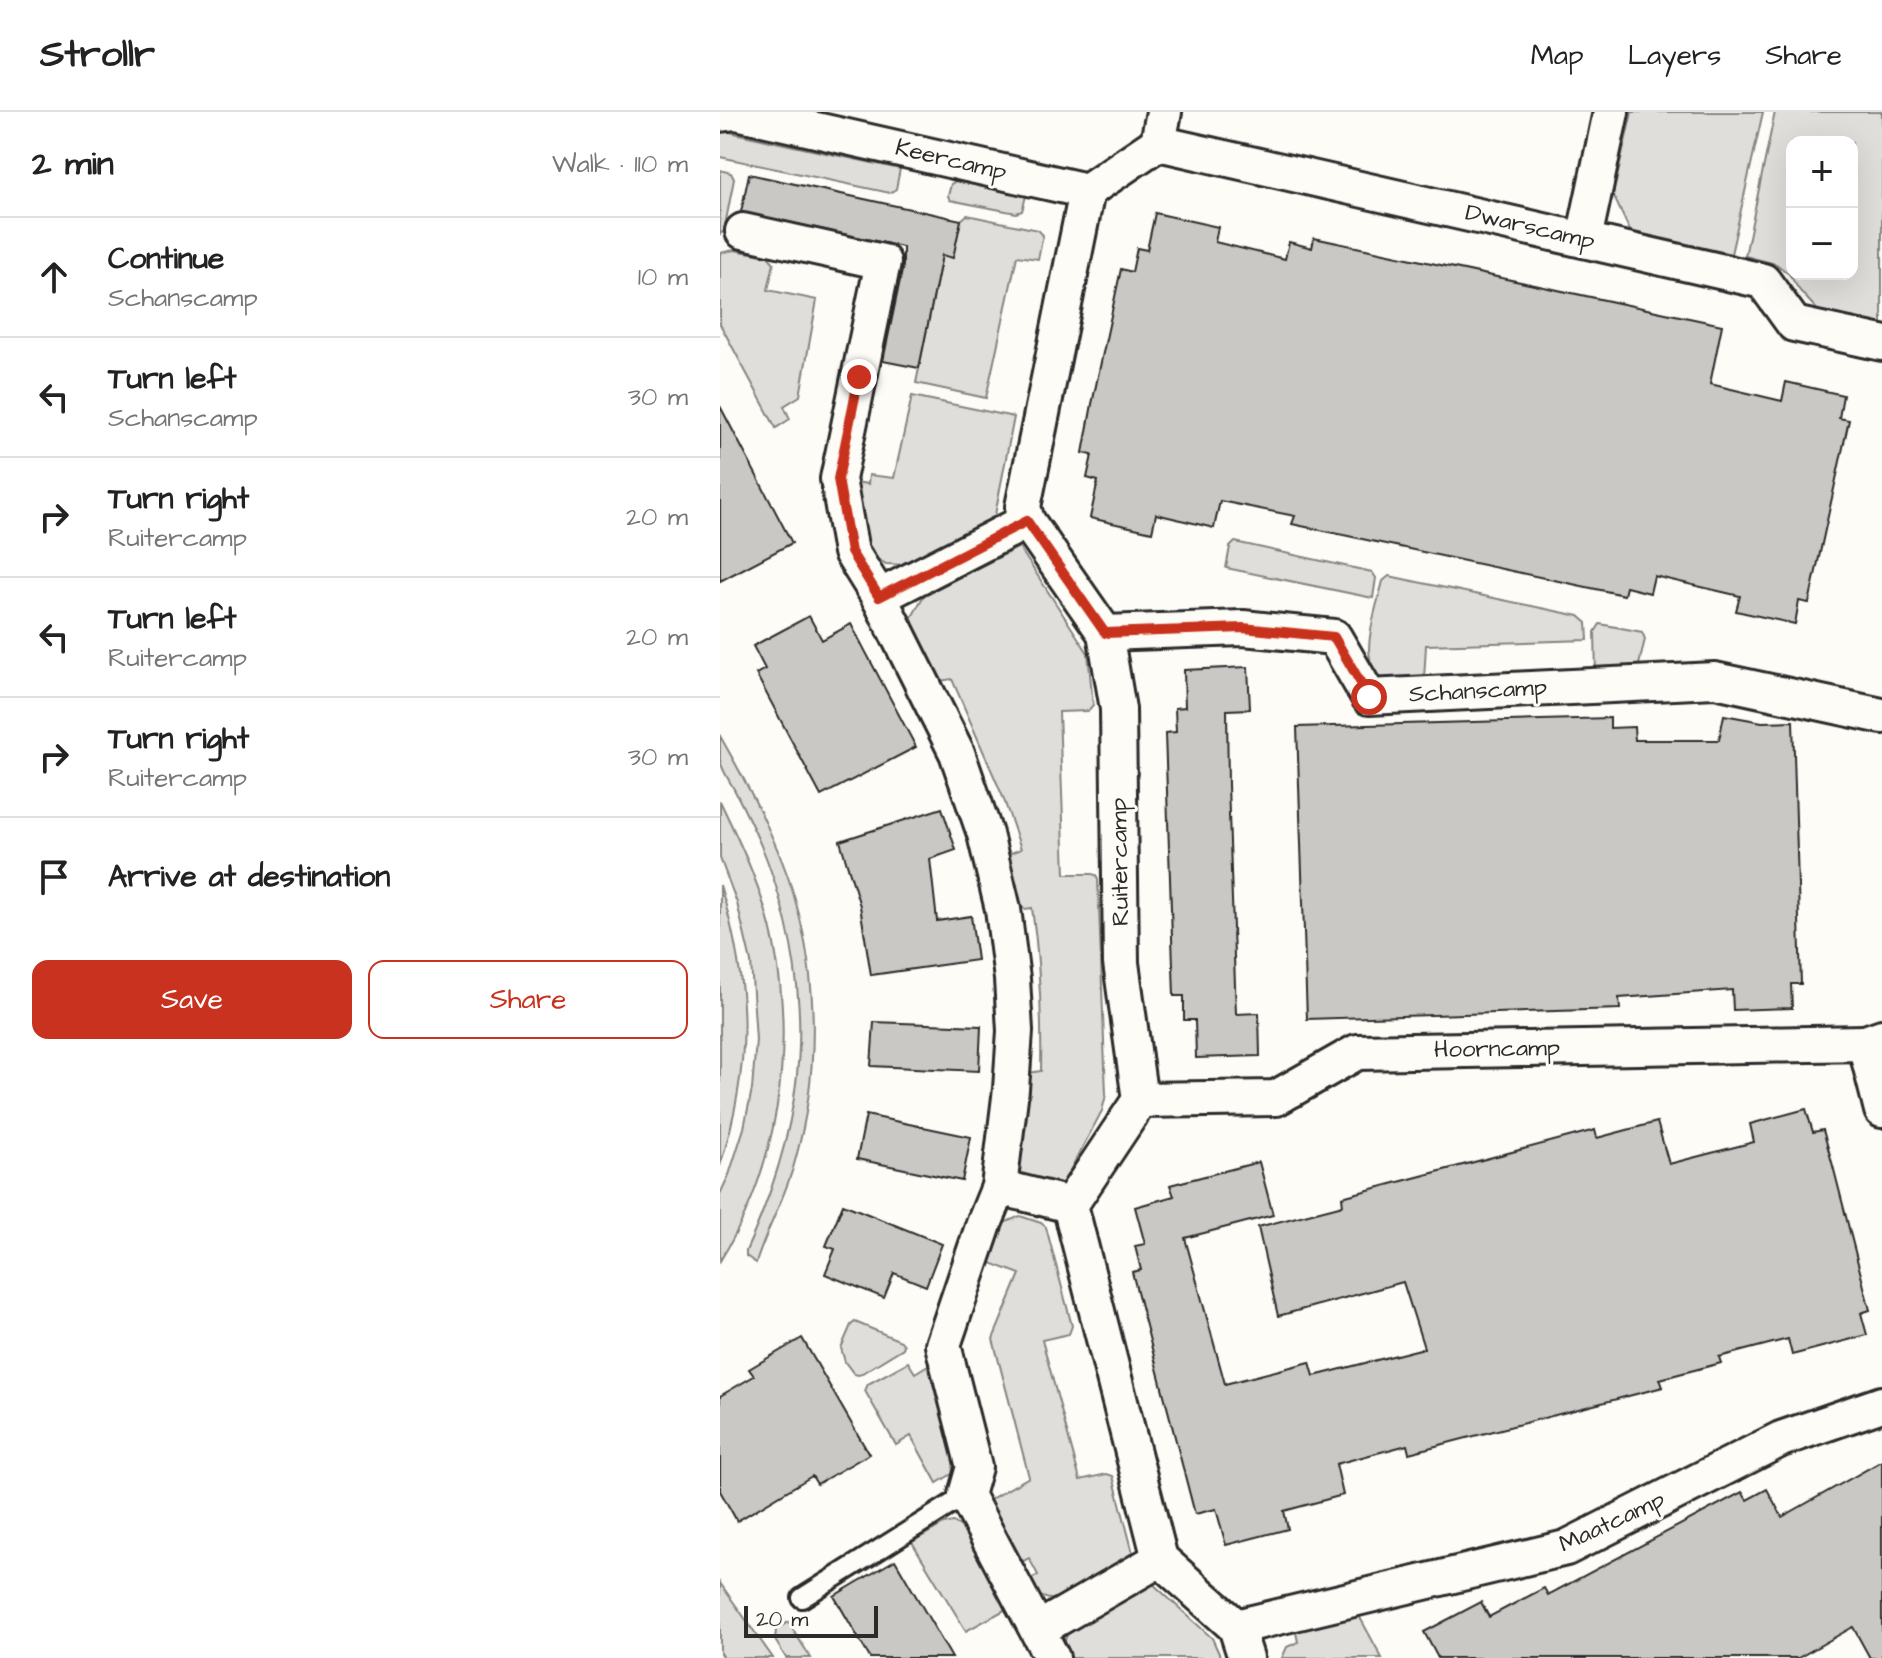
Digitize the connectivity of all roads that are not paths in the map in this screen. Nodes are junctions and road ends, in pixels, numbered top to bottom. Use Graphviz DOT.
graph roads {
  1 [pos="1611,112"];
  2 [pos="720,114"];
  3 [pos="1161,127"];
  4 [pos="1087,191"];
  5 [pos="743,231"];
  6 [pos="1584,239"];
  7 [pos="1882,343"];
  8 [pos="1027,521"];
  9 [pos="879,597"];
  10 [pos="1105,633"];
  11 [pos="1882,716"];
  12 [pos="1874,1040"];
  13 [pos="1140,1100"];
  14 [pos="1882,1110"];
  15 [pos="999,1187"];
  16 [pos="1070,1205"];
  17 [pos="1882,1404"];
  18 [pos="966,1495"];
  19 [pos="1160,1559"];
  20 [pos="802,1598"];
  21 [pos="1241,1642"];
  22 [pos="1046,1644"];
  1 -- 6 [label="street"];
  2 -- 4 [label="street, Keercamp"];
  3 -- 4 [label="street"];
  3 -- 6 [label="street, Dwarscamp"];
  4 -- 8 [label="street"];
  5 -- 9 [label="street"];
  6 -- 7 [label="street, Dwarscamp"];
  8 -- 9 [label="street"];
  8 -- 10 [label="street, Ruitercamp"];
  9 -- 15 [label="street"];
  10 -- 11 [label="street, Schanscamp"];
  10 -- 13 [label="street, Ruitercamp"];
  12 -- 13 [label="street, Hoorncamp"];
  12 -- 14 [label="street"];
  13 -- 16 [label="street"];
  15 -- 16 [label="street"];
  15 -- 18 [label="street"];
  16 -- 19 [label="street"];
  17 -- 21 [label="street, Maatcamp"];
  18 -- 20 [label="lane"];
  18 -- 22 [label="street"];
  19 -- 21 [label="street"];
  19 -- 22 [label="street"];
}
